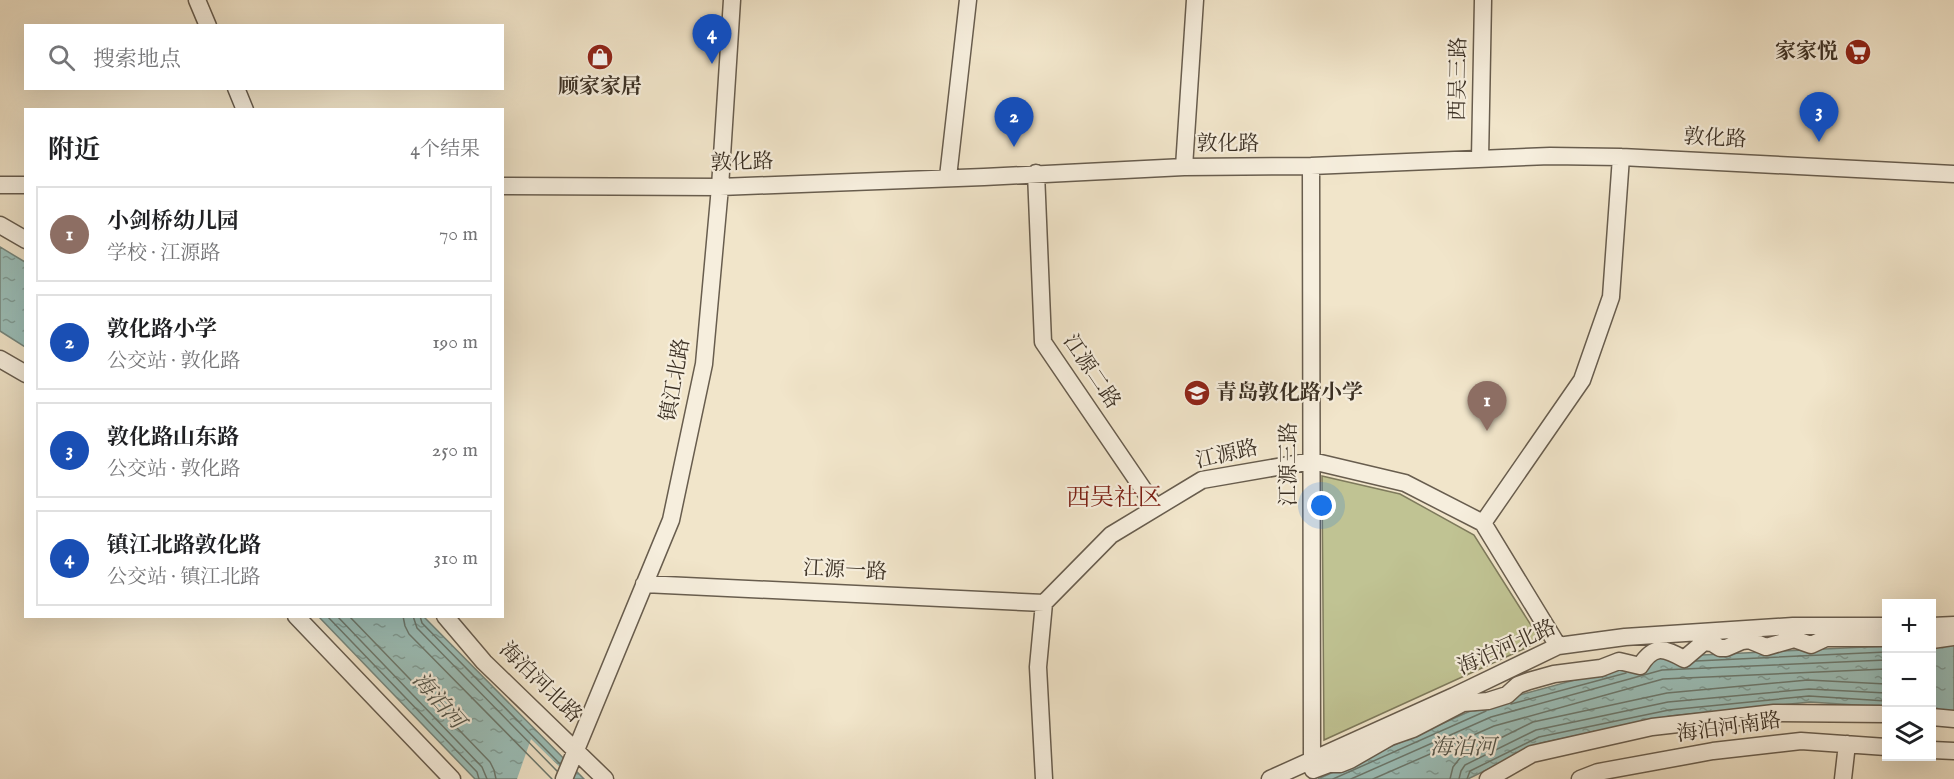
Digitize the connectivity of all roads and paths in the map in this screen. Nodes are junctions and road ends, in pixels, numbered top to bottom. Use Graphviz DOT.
graph roads {
  1 [pos="197,0"];
  2 [pos="732,0"];
  3 [pos="968,0"];
  4 [pos="1195,0"];
  5 [pos="1483,0"];
  6 [pos="207,24"];
  7 [pos="237,90"];
  8 [pos="244,108"];
  9 [pos="1621,157"];
  10 [pos="1480,159"];
  11 [pos="1184,166"];
  12 [pos="1311,166"];
  13 [pos="1036,173"];
  14 [pos="1954,174"];
  15 [pos="948,177"];
  16 [pos="0,185"];
  17 [pos="24,185"];
  18 [pos="504,186"];
  19 [pos="720,187"];
  20 [pos="0,225"];
  21 [pos="24,239"];
  22 [pos="0,359"];
  23 [pos="24,373"];
  24 [pos="1311,461"];
  25 [pos="1156,508"];
  26 [pos="1483,523"];
  27 [pos="644,584"];
  28 [pos="1044,603"];
  29 [pos="299,618"];
  30 [pos="447,618"];
  31 [pos="1882,626"];
  32 [pos="1936,626"];
  33 [pos="1954,626"];
  34 [pos="1882,638"];
  35 [pos="1954,638"];
  36 [pos="1936,640"];
  37 [pos="1558,646"];
  38 [pos="1882,714"];
  39 [pos="1936,717"];
  40 [pos="1954,719"];
  41 [pos="1847,744"];
  42 [pos="1882,747"];
  43 [pos="576,749"];
  44 [pos="1936,750"];
  45 [pos="1954,751"];
  46 [pos="1312,761"];
  47 [pos="1583,778"];
  48 [pos="452,779"];
  49 [pos="564,779"];
  50 [pos="605,779"];
  51 [pos="1044,779"];
  52 [pos="1270,779"];
  53 [pos="1293,779"];
  54 [pos="1488,779"];
  55 [pos="1843,779"];
  1 -- 6 [label="street"];
  2 -- 19 [label="street, 镇江北路"];
  3 -- 15 [label="street"];
  4 -- 11 [label="street"];
  5 -- 10 [label="street, 西吴三路"];
  7 -- 8 [label="street"];
  9 -- 10 [label="street, 敦化路"];
  9 -- 14 [label="street, 敦化路"];
  9 -- 26 [label="street"];
  10 -- 12 [label="street, 敦化路"];
  11 -- 12 [label="street, 敦化路"];
  11 -- 13 [label="street, 敦化路"];
  12 -- 24 [label="street, 江源三路"];
  13 -- 15 [label="street, 敦化路"];
  13 -- 25 [label="street, 江源二路"];
  15 -- 19 [label="street, 敦化路"];
  16 -- 17 [label="street"];
  18 -- 19 [label="street, 敦化路"];
  19 -- 27 [label="street, 镇江北路"];
  20 -- 21 [label="street"];
  22 -- 23 [label="street"];
  24 -- 25 [label="street, 江源路"];
  24 -- 26 [label="street, 江源路"];
  24 -- 46 [label="street, 江源三路"];
  25 -- 28 [label="street, 江源路"];
  26 -- 37 [label="street"];
  27 -- 28 [label="street, 江源一路"];
  27 -- 43 [label="street, 镇江北路"];
  28 -- 51 [label="street"];
  29 -- 48 [label="street"];
  30 -- 43 [label="street, 海泊河北路"];
  31 -- 37 [label="street, 海泊河北路"];
  32 -- 33 [label="street"];
  34 -- 53 [label="street"];
  35 -- 36 [label="street"];
  37 -- 46 [label="street, 海泊河北路"];
  38 -- 54 [label="street"];
  39 -- 40 [label="street"];
  41 -- 42 [label="street, 海泊河南路"];
  41 -- 47 [label="street, 海泊河南路"];
  41 -- 55 [label="street"];
  43 -- 49 [label="street, 镇江北路"];
  43 -- 50 [label="street, 海泊河北路"];
  44 -- 45 [label="street"];
  46 -- 52 [label="street, 海泊河北路"];
}
